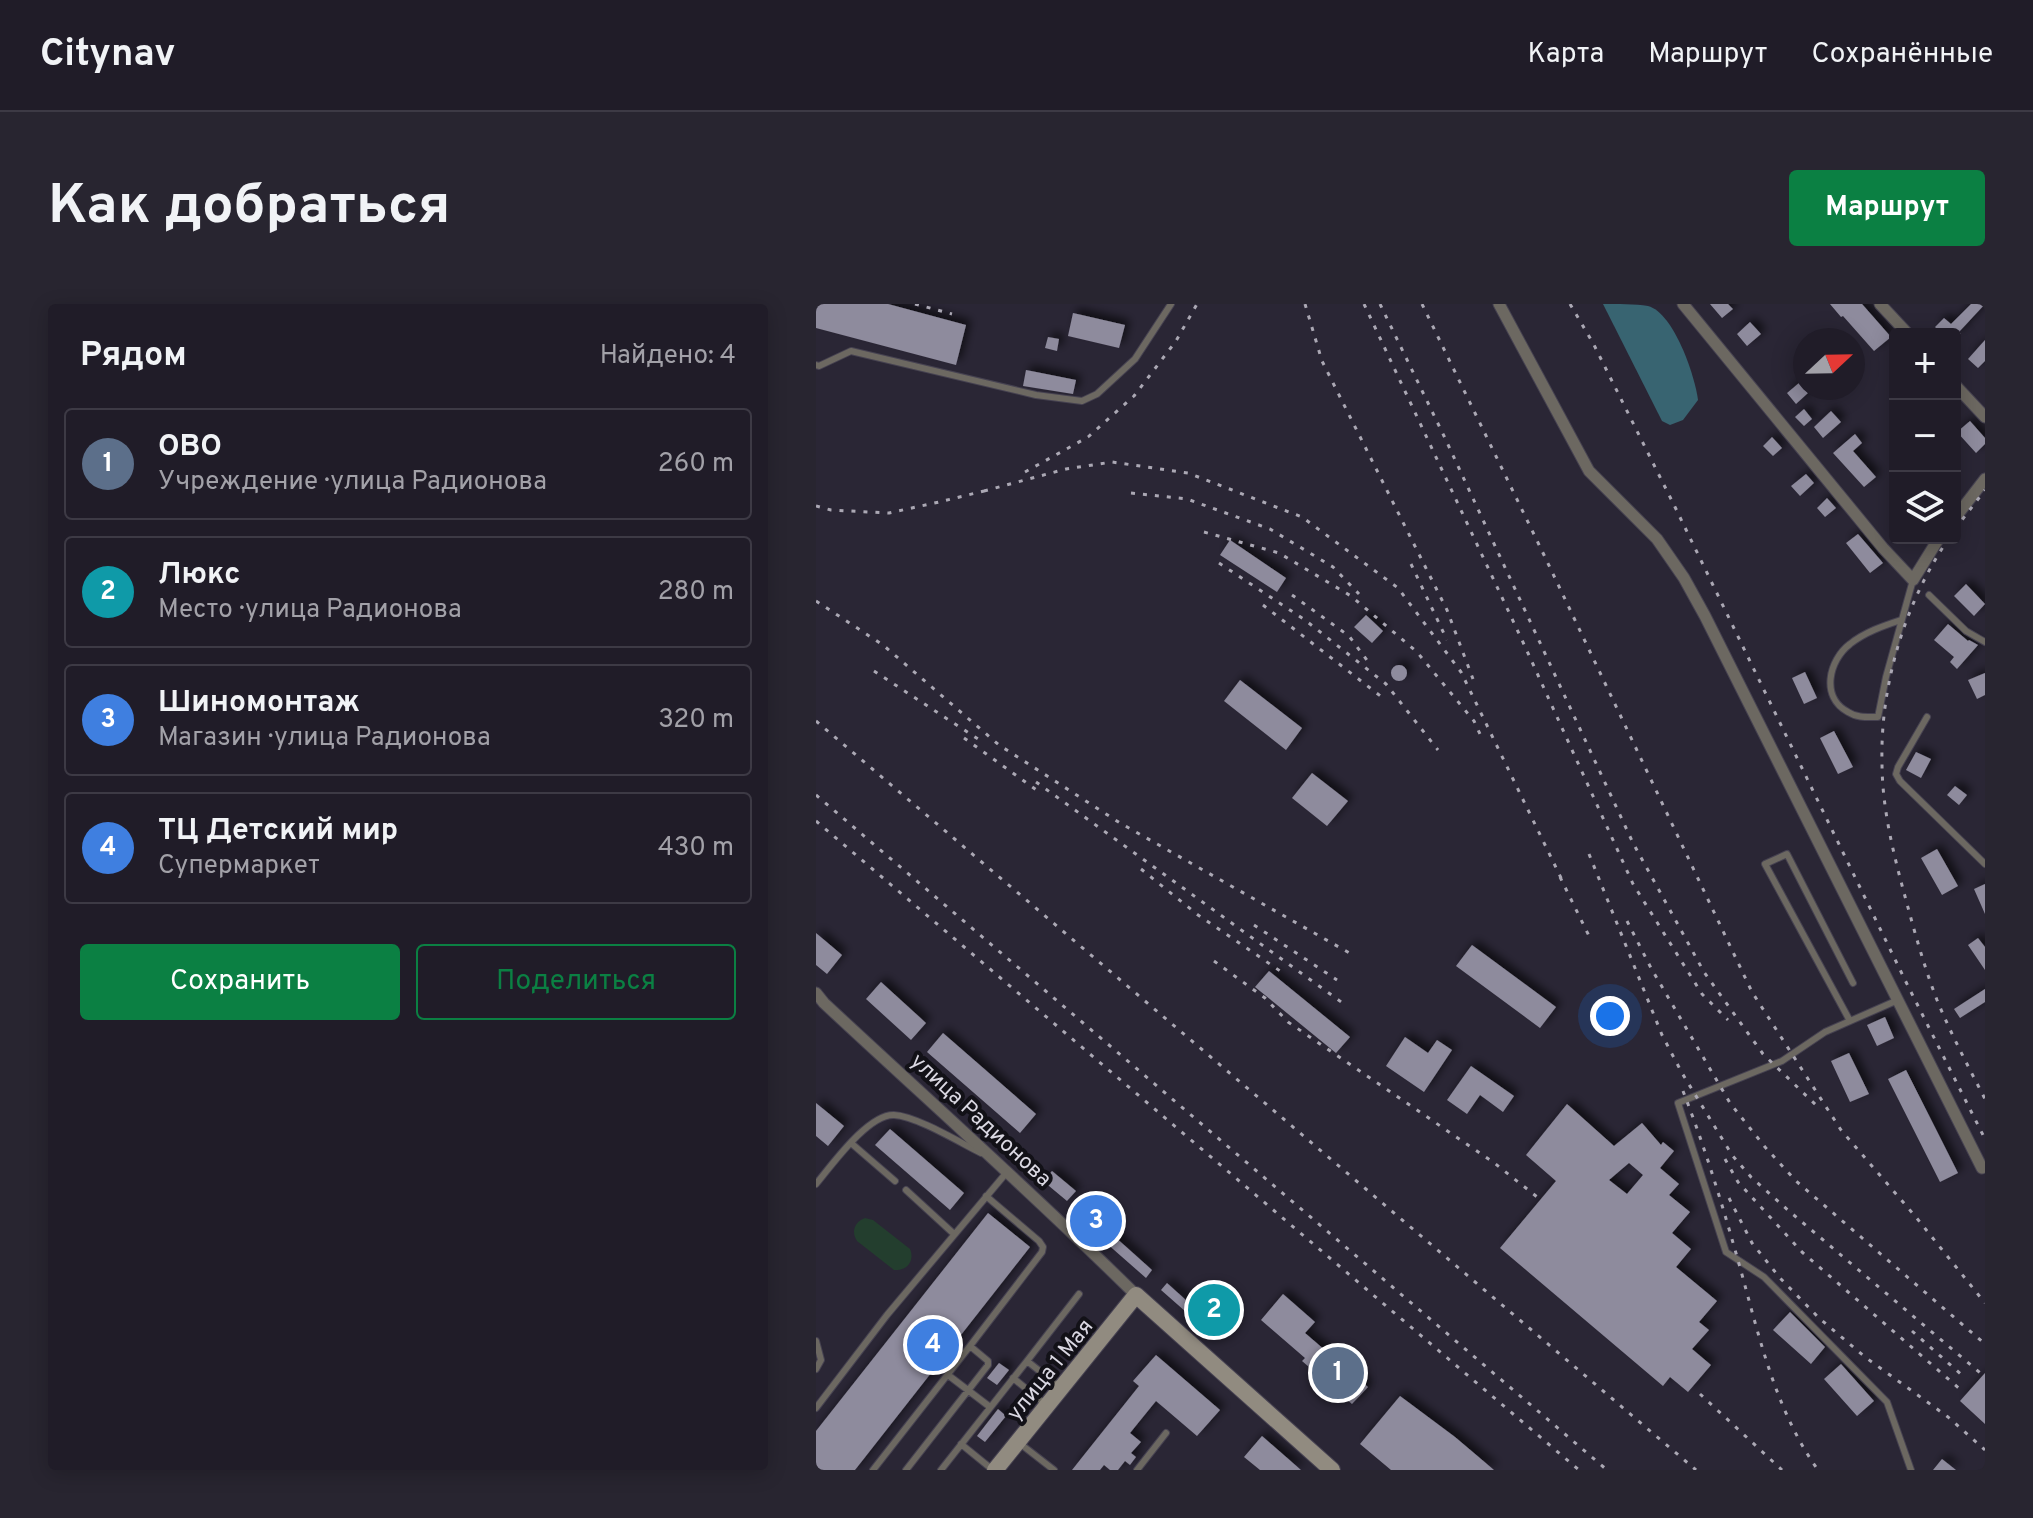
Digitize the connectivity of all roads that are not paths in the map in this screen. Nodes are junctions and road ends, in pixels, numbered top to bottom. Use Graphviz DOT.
graph roads {
  1 [pos="1171,304"];
  2 [pos="1499,304"];
  3 [pos="1683,304"];
  4 [pos="1880,304"];
  5 [pos="1902,328"];
  6 [pos="816,365"];
  7 [pos="1961,391"];
  8 [pos="1985,417"];
  9 [pos="1985,479"];
  10 [pos="1961,510"];
  11 [pos="1935,544"];
  12 [pos="1913,580"];
  13 [pos="1929,595"];
  14 [pos="1901,620"];
  15 [pos="1985,642"];
  16 [pos="1927,717"];
  17 [pos="1985,864"];
  18 [pos="1853,983"];
  19 [pos="1898,1000"];
  20 [pos="819,1001"];
  21 [pos="1850,1021"];
  22 [pos="851,1143"];
  23 [pos="991,1158"];
  24 [pos="1982,1168"];
  25 [pos="1007,1172"];
  26 [pos="895,1181"];
  27 [pos="816,1184"];
  28 [pos="906,1190"];
  29 [pos="986,1196"];
  30 [pos="954,1234"];
  31 [pos="1079,1294"];
  32 [pos="1136,1295"];
  33 [pos="816,1341"];
  34 [pos="970,1346"];
  35 [pos="1027,1361"];
  36 [pos="816,1369"];
  37 [pos="948,1375"];
  38 [pos="1013,1378"];
  39 [pos="1061,1388"];
  40 [pos="969,1390"];
  41 [pos="1047,1405"];
  42 [pos="990,1407"];
  43 [pos="816,1408"];
  44 [pos="1166,1433"];
  45 [pos="1018,1442"];
  46 [pos="961,1444"];
  47 [pos="873,1470"];
  48 [pos="906,1470"];
  49 [pos="941,1470"];
  50 [pos="994,1470"];
  51 [pos="1054,1470"];
  52 [pos="1137,1470"];
  53 [pos="1332,1470"];
  54 [pos="1911,1470"];
  1 -- 6 [label="lane"];
  2 -- 19 [label="street"];
  3 -- 12 [label="street"];
  4 -- 5 [label="street"];
  7 -- 8 [label="street"];
  9 -- 10 [label="street"];
  11 -- 12 [label="street"];
  12 -- 14 [label="lane"];
  13 -- 15 [label="lane"];
  14 -- 14 [label="lane"];
  16 -- 17 [label="lane"];
  18 -- 21 [label="lane"];
  19 -- 21 [label="lane"];
  19 -- 24 [label="street"];
  20 -- 23 [label="street, улица Радионова"];
  21 -- 54 [label="lane"];
  22 -- 23 [label="lane"];
  22 -- 26 [label="lane"];
  22 -- 27 [label="lane"];
  23 -- 25 [label="street, улица Радионова"];
  25 -- 29 [label="lane"];
  25 -- 32 [label="street, улица Радионова"];
  28 -- 30 [label="lane"];
  29 -- 30 [label="lane"];
  29 -- 34 [label="lane"];
  30 -- 43 [label="lane"];
  31 -- 35 [label="lane"];
  32 -- 39 [label="street, улица 1 Мая"];
  32 -- 53 [label="street, улица Радионова"];
  33 -- 36 [label="lane"];
  34 -- 37 [label="lane"];
  34 -- 40 [label="lane"];
  35 -- 38 [label="lane"];
  35 -- 39 [label="lane"];
  37 -- 40 [label="lane"];
  37 -- 47 [label="lane"];
  38 -- 41 [label="lane"];
  38 -- 42 [label="lane"];
  39 -- 41 [label="street, улица 1 Мая"];
  40 -- 42 [label="lane"];
  40 -- 48 [label="lane"];
  41 -- 45 [label="street, улица 1 Мая"];
  42 -- 46 [label="lane"];
  44 -- 52 [label="lane"];
  45 -- 50 [label="street, улица 1 Мая"];
  45 -- 51 [label="lane"];
  46 -- 49 [label="lane"];
  46 -- 50 [label="lane"];
}
